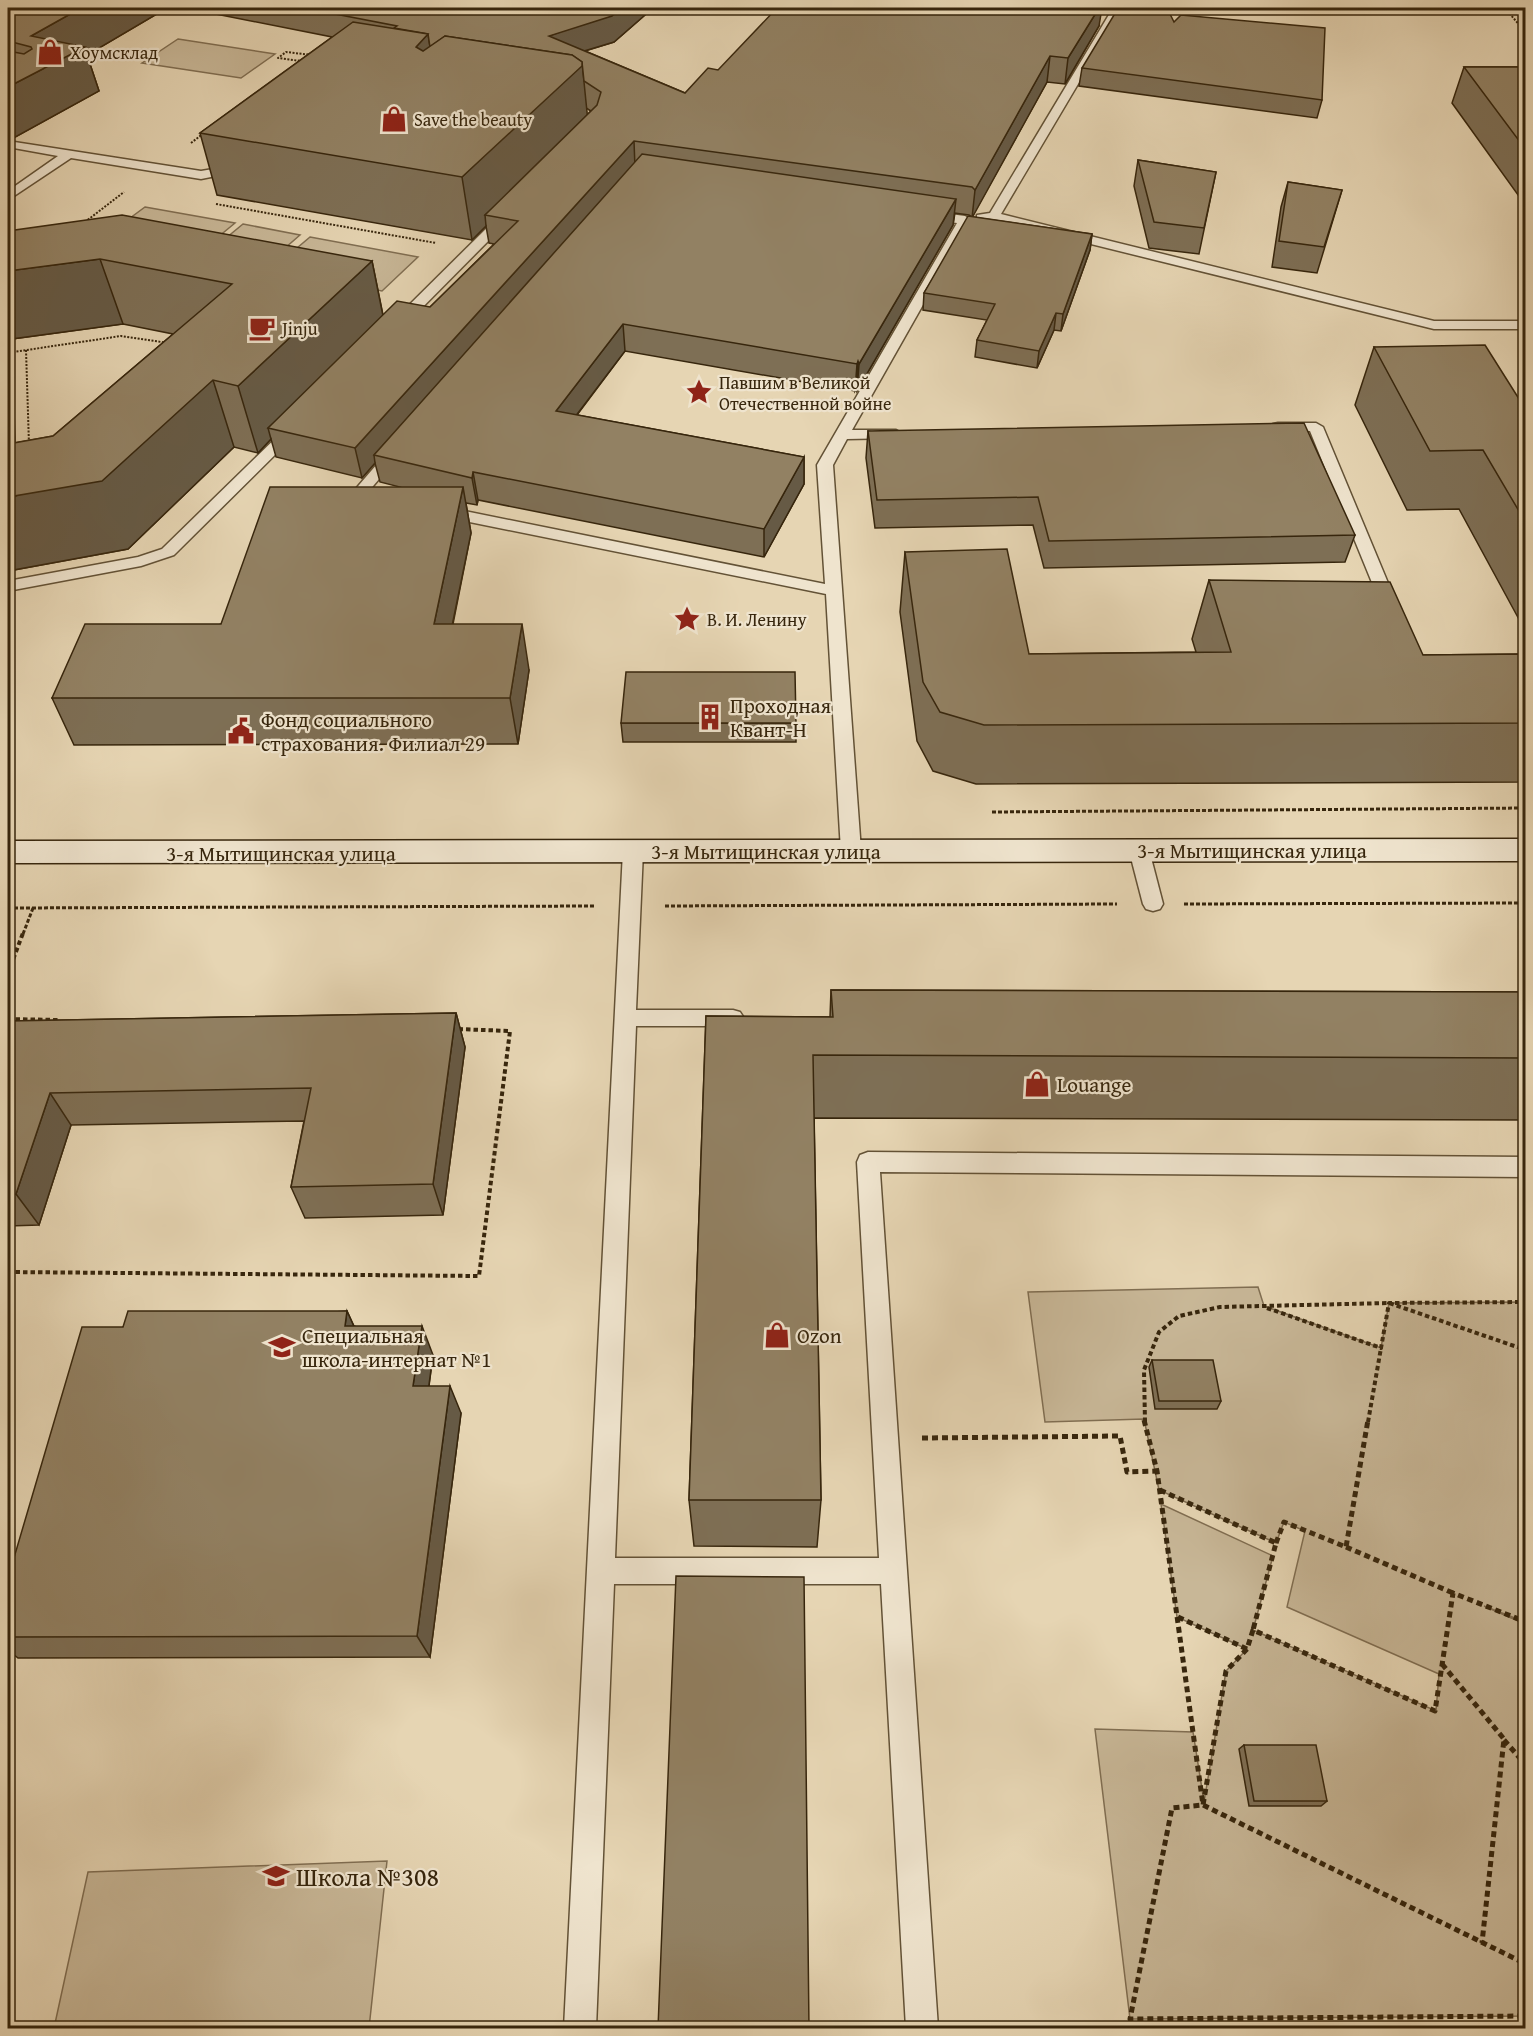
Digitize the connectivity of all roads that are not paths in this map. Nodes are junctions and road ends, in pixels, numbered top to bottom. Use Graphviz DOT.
graph roads {
  1 [pos="1112,12"];
  2 [pos="8,144"];
  3 [pos="245,152"];
  4 [pos="68,154"];
  5 [pos="8,196"];
  6 [pos="518,204"];
  7 [pos="907,212"];
  8 [pos="994,216"];
  9 [pos="965,220"];
  10 [pos="1526,325"];
  11 [pos="384,338"];
  12 [pos="300,422"];
  13 [pos="1257,428"];
  14 [pos="914,434"];
  15 [pos="842,435"];
  16 [pos="405,441"];
  17 [pos="393,502"];
  18 [pos="427,509"];
  19 [pos="8,586"];
  20 [pos="834,591"];
  21 [pos="1394,617"];
  22 [pos="1139,850"];
  23 [pos="1526,850"];
  24 [pos="633,851"];
  25 [pos="851,851"];
  26 [pos="8,852"];
  27 [pos="1153,904"];
  28 [pos="625,1018"];
  29 [pos="755,1018"];
  30 [pos="1526,1167"];
  31 [pos="601,1571"];
  32 [pos="893,1571"];
  33 [pos="580,2028"];
  34 [pos="922,2028"];
  1 -- 8 [label="lane"];
  2 -- 4 [label="lane"];
  3 -- 4 [label="lane"];
  4 -- 5 [label="lane"];
  6 -- 11 [label="lane"];
  7 -- 9 [label="lane"];
  8 -- 9 [label="lane"];
  8 -- 10 [label="lane"];
  9 -- 15 [label="lane"];
  12 -- 19 [label="lane"];
  13 -- 21 [label="lane"];
  14 -- 15 [label="lane"];
  15 -- 20 [label="lane"];
  16 -- 17 [label="lane"];
  18 -- 20 [label="lane"];
  20 -- 25 [label="lane"];
  22 -- 23 [label="street, 3-я Мытищинская улица"];
  22 -- 25 [label="street, 3-я Мытищинская улица"];
  22 -- 27 [label="lane"];
  24 -- 25 [label="street, 3-я Мытищинская улица"];
  24 -- 26 [label="street, 3-я Мытищинская улица"];
  24 -- 28 [label="lane"];
  28 -- 29 [label="lane"];
  28 -- 31 [label="lane"];
  30 -- 32 [label="lane"];
  31 -- 32 [label="lane"];
  31 -- 33 [label="lane"];
  32 -- 34 [label="lane"];
}
